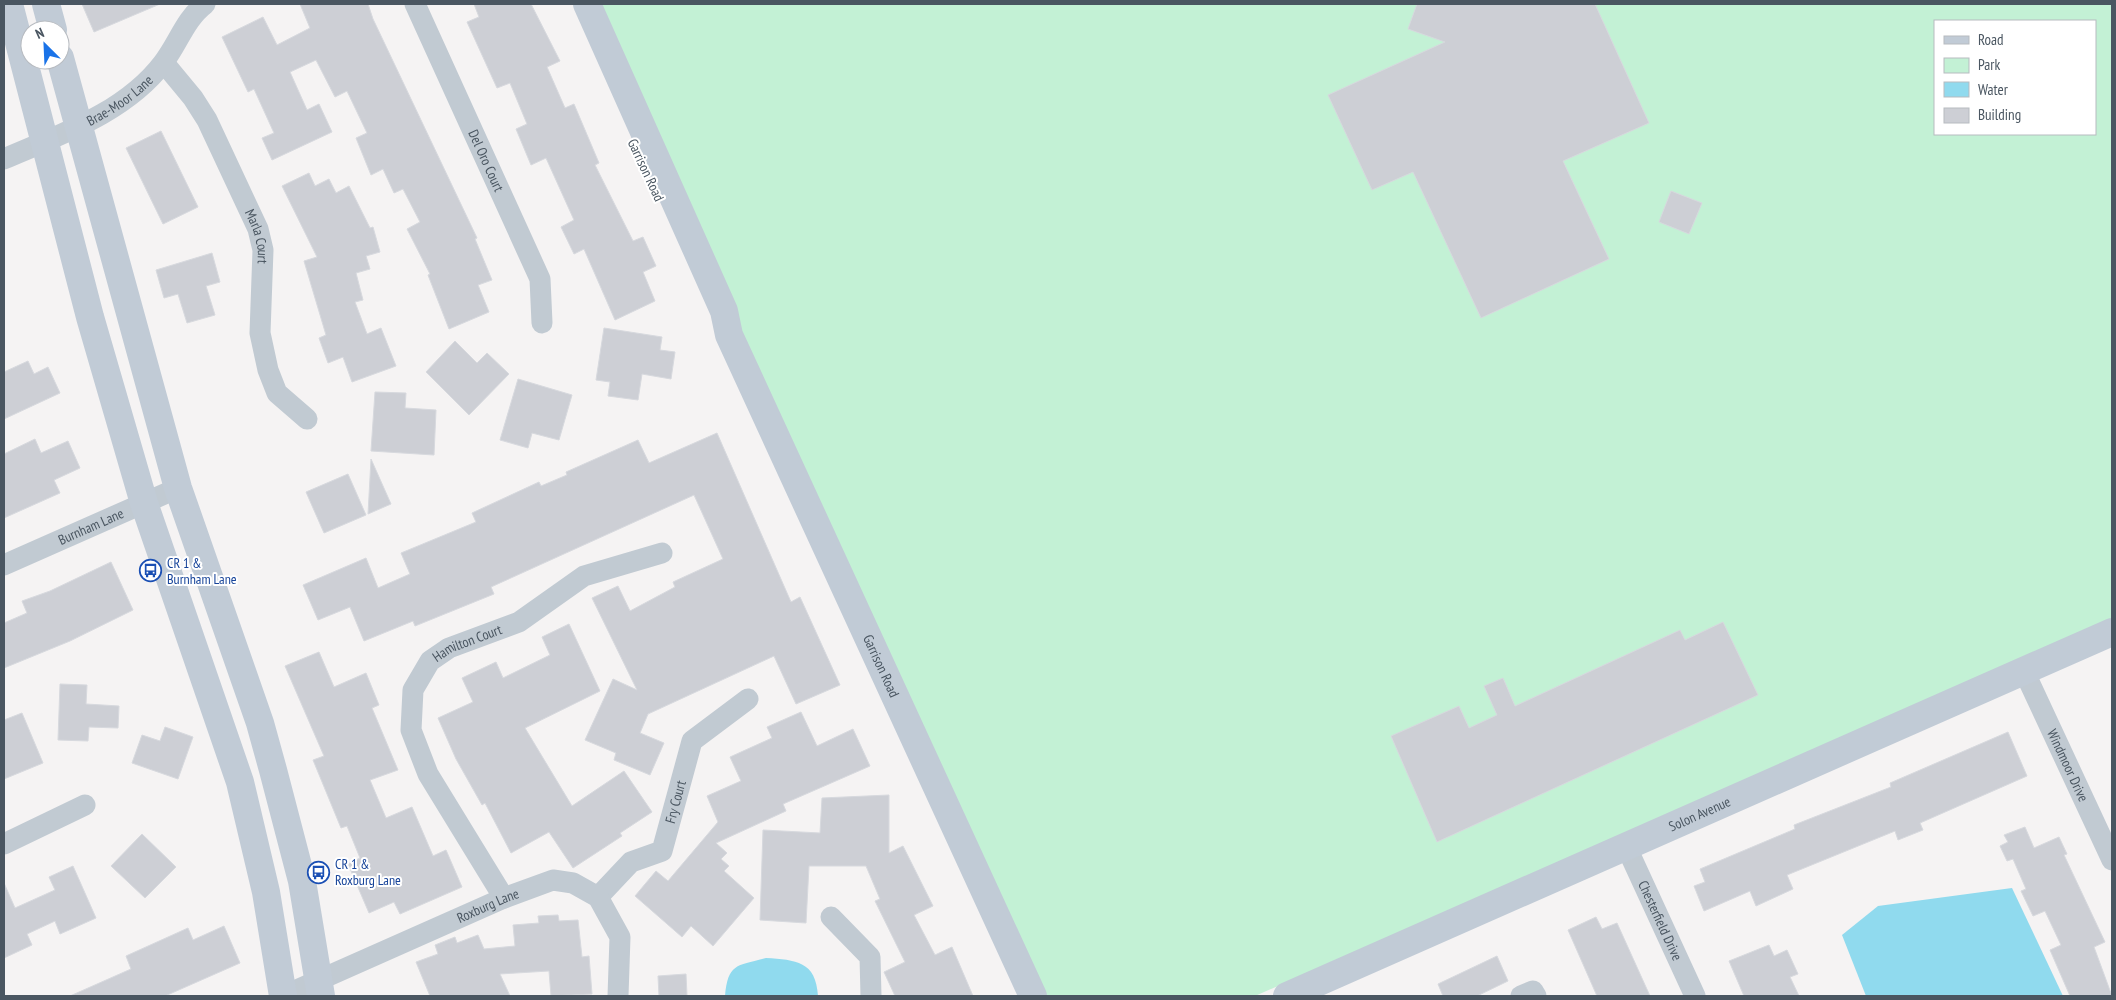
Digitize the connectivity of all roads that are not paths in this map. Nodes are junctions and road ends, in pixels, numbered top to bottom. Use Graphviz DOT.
graph roads {
  1 [pos="9,4"];
  2 [pos="46,4"];
  3 [pos="205,4"];
  4 [pos="415,4"];
  5 [pos="567,4"];
  6 [pos="587,4"];
  7 [pos="50,20"];
  8 [pos="164,63"];
  9 [pos="63,70"];
  10 [pos="78,127"];
  11 [pos="44,141"];
  12 [pos="4,158"];
  13 [pos="542,323"];
  14 [pos="729,335"];
  15 [pos="306,418"];
  16 [pos="178,488"];
  17 [pos="144,503"];
  18 [pos="662,553"];
  19 [pos="4,565"];
  20 [pos="2112,632"];
  21 [pos="2024,671"];
  22 [pos="748,700"];
  23 [pos="85,805"];
  24 [pos="4,844"];
  25 [pos="1626,846"];
  26 [pos="2112,860"];
  27 [pos="598,897"];
  28 [pos="504,898"];
  29 [pos="831,916"];
  30 [pos="320,988"];
  31 [pos="283,996"];
  32 [pos="618,996"];
  33 [pos="871,996"];
  34 [pos="1033,996"];
  35 [pos="1287,996"];
  36 [pos="1695,996"];
  1 -- 11 [label="street"];
  2 -- 7 [label="street"];
  3 -- 8 [label="street, Brae-Moor Lane"];
  4 -- 13 [label="street, Del Oro Court"];
  5 -- 14 [label="street, Garrison Road"];
  6 -- 14 [label="street, Garrison Road"];
  8 -- 10 [label="street, Brae-Moor Lane"];
  8 -- 15 [label="street, Marla Court"];
  9 -- 10 [label="street"];
  10 -- 11 [label="street, Brae-Moor Lane"];
  10 -- 16 [label="street"];
  11 -- 12 [label="street, Brae-Moor Lane"];
  11 -- 17 [label="street"];
  14 -- 34 [label="street, Garrison Road"];
  16 -- 17 [label="street, Burnham Lane"];
  16 -- 30 [label="street"];
  17 -- 19 [label="street, Burnham Lane"];
  17 -- 31 [label="street"];
  18 -- 28 [label="street, Hamilton Court"];
  20 -- 21 [label="street, Solon Avenue"];
  21 -- 25 [label="street, Solon Avenue"];
  21 -- 26 [label="street, Windmoor Drive"];
  22 -- 27 [label="street, Fry Court"];
  23 -- 24 [label="street"];
  25 -- 35 [label="street, Solon Avenue"];
  25 -- 36 [label="street, Chesterfield Drive"];
  27 -- 28 [label="street, Roxburg Lane"];
  27 -- 32 [label="street"];
  28 -- 30 [label="street, Roxburg Lane"];
  29 -- 33 [label="street"];
  30 -- 31 [label="street, Roxburg Lane"];
}
